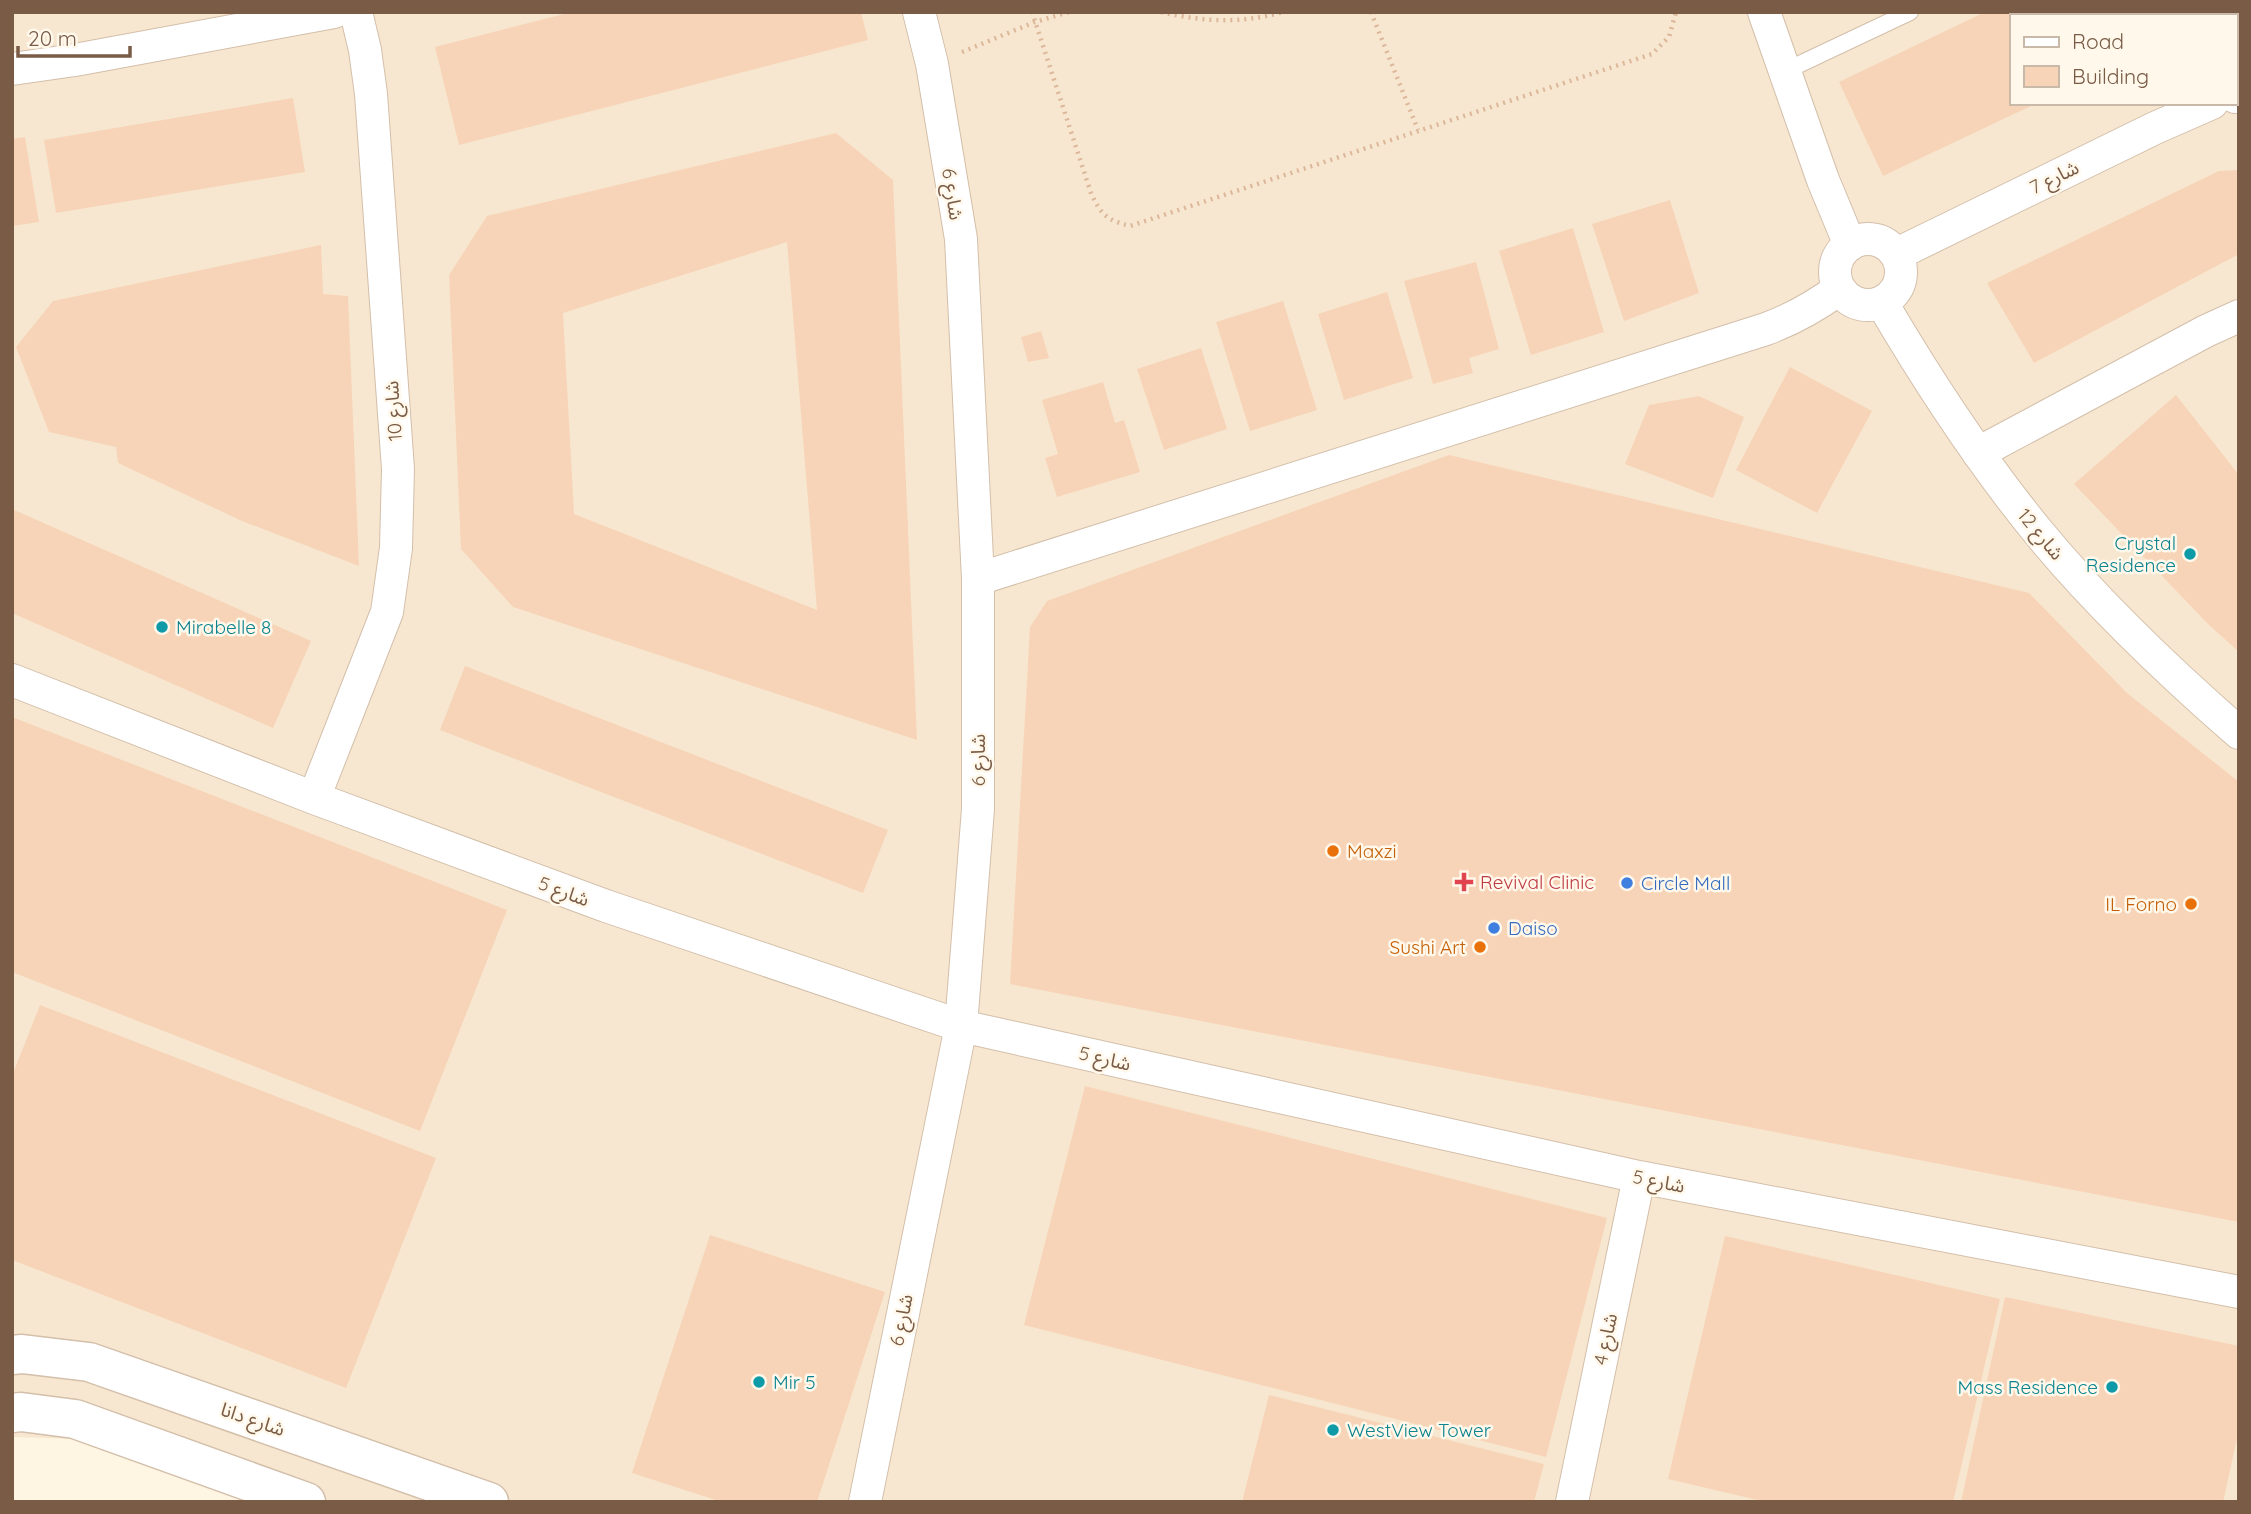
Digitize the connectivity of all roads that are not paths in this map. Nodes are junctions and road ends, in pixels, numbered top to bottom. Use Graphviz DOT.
graph roads {
  1 [pos="334,12"];
  2 [pos="356,12"];
  3 [pos="919,12"];
  4 [pos="1764,12"];
  5 [pos="1910,12"];
  6 [pos="12,69"];
  7 [pos="1783,72"];
  8 [pos="2207,105"];
  9 [pos="1850,244"];
  10 [pos="1897,254"];
  11 [pos="1839,289"];
  12 [pos="1882,303"];
  13 [pos="2239,316"];
  14 [pos="1978,453"];
  15 [pos="978,579"];
  16 [pos="12,680"];
  17 [pos="2239,733"];
  18 [pos="314,797"];
  19 [pos="961,1026"];
  20 [pos="1639,1177"];
  21 [pos="2239,1292"];
  22 [pos="12,1355"];
  23 [pos="12,1413"];
  24 [pos="306,1502"];
  25 [pos="489,1502"];
  26 [pos="864,1502"];
  27 [pos="1572,1502"];
  1 -- 6 [label="street"];
  2 -- 18 [label="street, شارع 10"];
  3 -- 15 [label="street, شارع 6"];
  4 -- 7 [label="street"];
  5 -- 7 [label="lane"];
  7 -- 9 [label="street"];
  8 -- 10 [label="street, شارع 7"];
  9 -- 10 [label="street"];
  9 -- 11 [label="street"];
  10 -- 12 [label="street"];
  11 -- 12 [label="street"];
  11 -- 15 [label="street"];
  12 -- 14 [label="street, شارع 12"];
  13 -- 14 [label="street"];
  14 -- 17 [label="street, شارع 12"];
  15 -- 19 [label="street, شارع 6"];
  16 -- 18 [label="street, شارع 5"];
  18 -- 19 [label="street, شارع 5"];
  19 -- 20 [label="street, شارع 5"];
  19 -- 26 [label="street, شارع 6"];
  20 -- 21 [label="street, شارع 5"];
  20 -- 27 [label="street, شارع 4"];
  22 -- 25 [label="street, شارع دانا"];
  23 -- 24 [label="street"];
}
